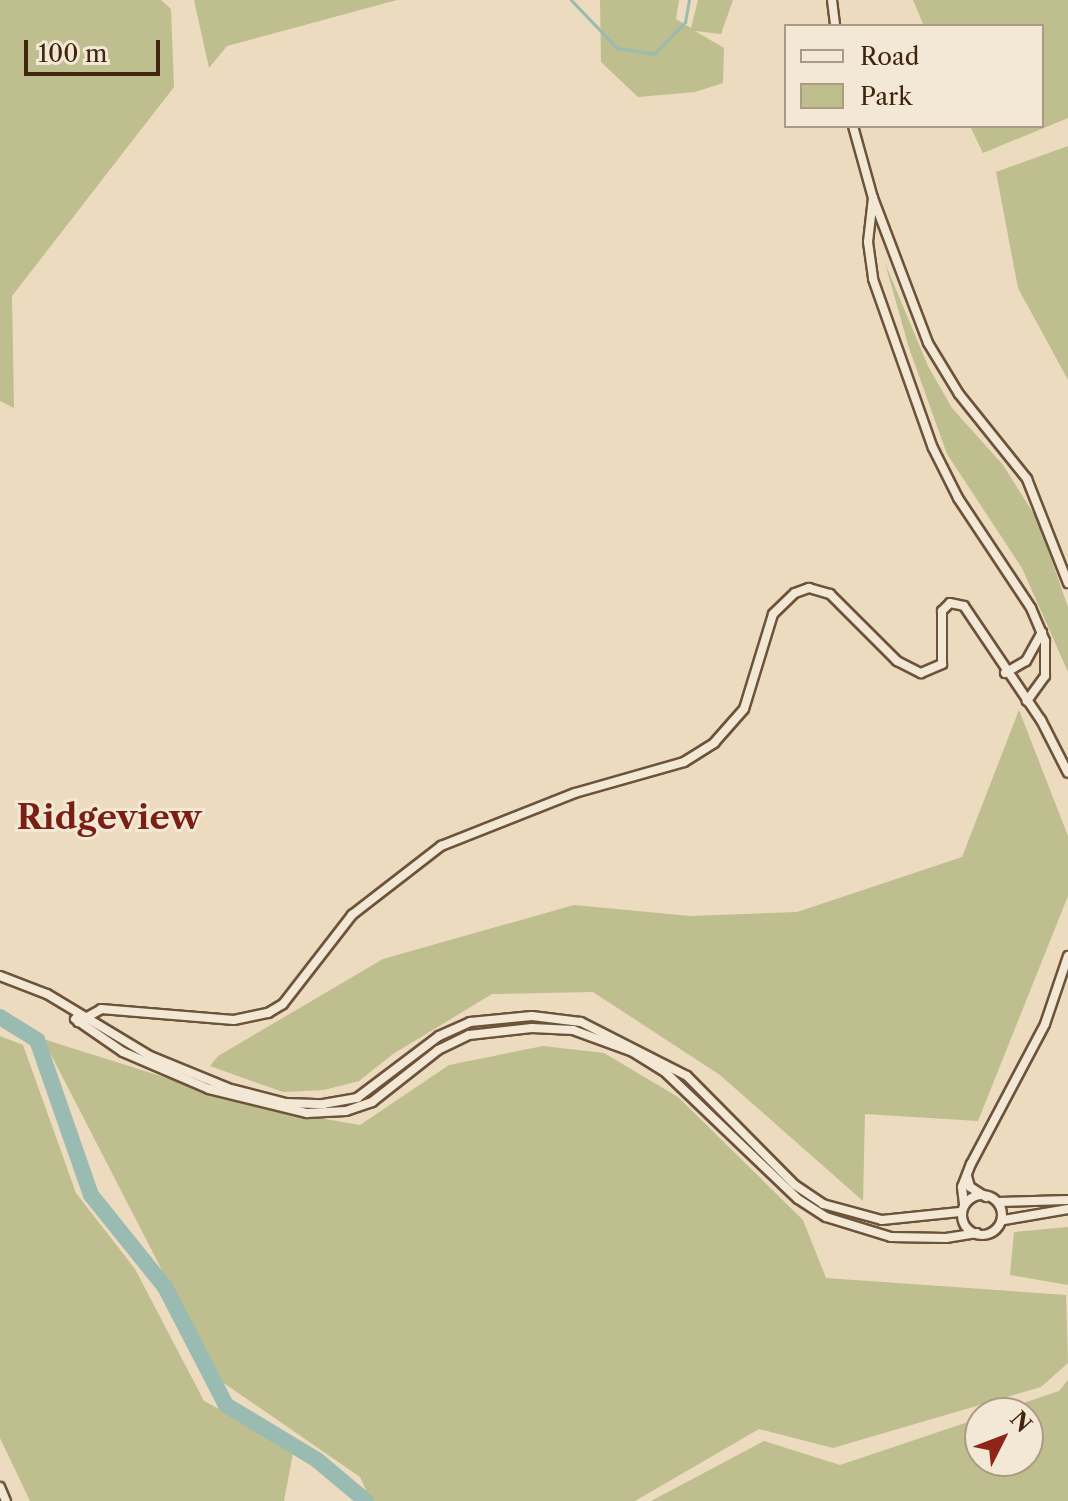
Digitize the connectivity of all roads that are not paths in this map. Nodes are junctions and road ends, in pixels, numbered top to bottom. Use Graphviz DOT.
graph roads {
  1 [pos="832,0"];
  2 [pos="835,24"];
  3 [pos="854,128"];
  4 [pos="873,198"];
  5 [pos="1068,583"];
  6 [pos="1042,632"];
  7 [pos="1005,673"];
  8 [pos="1027,701"];
  9 [pos="1068,773"];
  10 [pos="1068,956"];
  11 [pos="0,976"];
  12 [pos="80,1019"];
  13 [pos="751,1145"];
  14 [pos="967,1175"];
  15 [pos="994,1200"];
  16 [pos="1068,1200"];
  17 [pos="962,1208"];
  18 [pos="1068,1209"];
  19 [pos="1004,1220"];
  20 [pos="977,1233"];
  21 [pos="0,1487"];
  22 [pos="6,1501"];
  1 -- 2 [label="street"];
  3 -- 4 [label="street"];
  4 -- 5 [label="street"];
  4 -- 6 [label="street"];
  6 -- 7 [label="street"];
  6 -- 8 [label="street"];
  7 -- 8 [label="street"];
  7 -- 12 [label="street"];
  8 -- 9 [label="street"];
  10 -- 14 [label="street"];
  11 -- 12 [label="street"];
  12 -- 13 [label="street"];
  13 -- 17 [label="street"];
  13 -- 20 [label="street"];
  14 -- 15 [label="street"];
  14 -- 17 [label="street"];
  15 -- 16 [label="street"];
  15 -- 17 [label="street"];
  15 -- 19 [label="street"];
  17 -- 20 [label="street"];
  18 -- 19 [label="street"];
  19 -- 20 [label="street"];
  21 -- 22 [label="street"];
}
